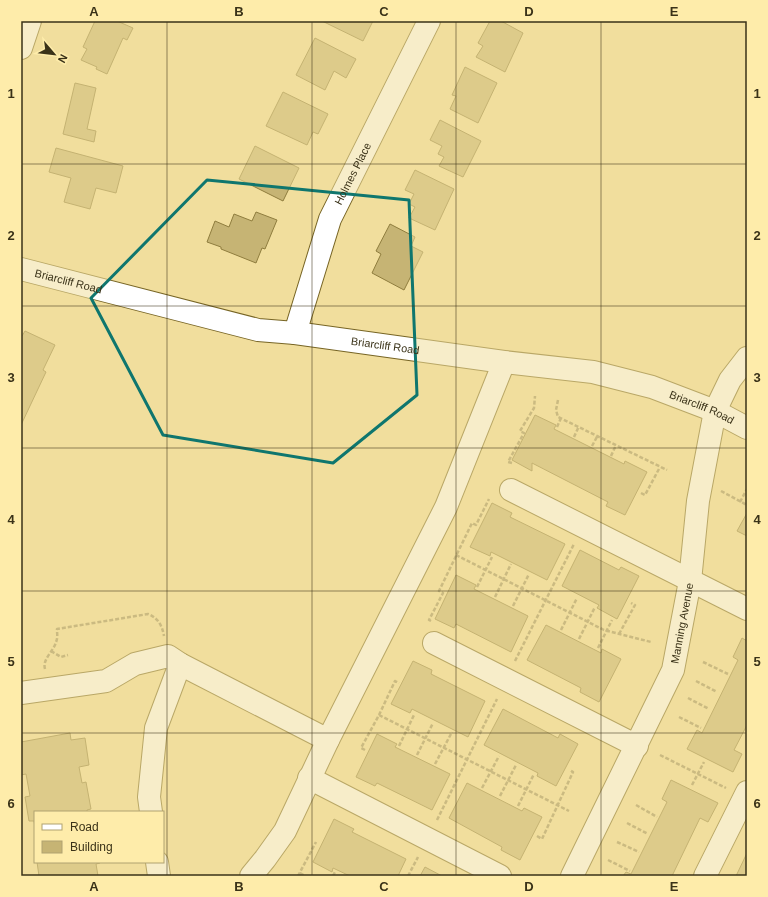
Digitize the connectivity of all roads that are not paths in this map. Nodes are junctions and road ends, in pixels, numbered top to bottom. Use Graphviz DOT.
graph roads {
  1 [pos="30,21"];
  2 [pos="428,21"];
  3 [pos="21,48"];
  4 [pos="21,269"];
  5 [pos="295,333"];
  6 [pos="747,358"];
  7 [pos="504,362"];
  8 [pos="715,411"];
  9 [pos="747,428"];
  10 [pos="511,490"];
  11 [pos="690,581"];
  12 [pos="747,609"];
  13 [pos="433,633"];
  14 [pos="180,664"];
  15 [pos="21,693"];
  16 [pos="328,740"];
  17 [pos="637,746"];
  18 [pos="309,778"];
  19 [pos="740,792"];
  20 [pos="151,811"];
  21 [pos="157,863"];
  22 [pos="159,876"];
  23 [pos="251,876"];
  24 [pos="500,876"];
  25 [pos="572,876"];
  26 [pos="705,876"];
  1 -- 3 [label="street"];
  2 -- 5 [label="street, Holmes Place"];
  4 -- 5 [label="street, Briarcliff Road"];
  5 -- 7 [label="street, Briarcliff Road"];
  6 -- 8 [label="street, Manning Avenue"];
  7 -- 8 [label="street, Briarcliff Road"];
  7 -- 16 [label="street"];
  8 -- 9 [label="street, Briarcliff Road"];
  8 -- 11 [label="street, Manning Avenue"];
  10 -- 11 [label="street"];
  11 -- 12 [label="street"];
  11 -- 17 [label="street, Manning Avenue"];
  13 -- 17 [label="street"];
  14 -- 15 [label="street"];
  14 -- 16 [label="street"];
  14 -- 20 [label="street"];
  16 -- 18 [label="street"];
  17 -- 25 [label="street, Manning Avenue"];
  18 -- 23 [label="street"];
  18 -- 24 [label="street"];
  19 -- 26 [label="street"];
  21 -- 22 [label="street"];
}
